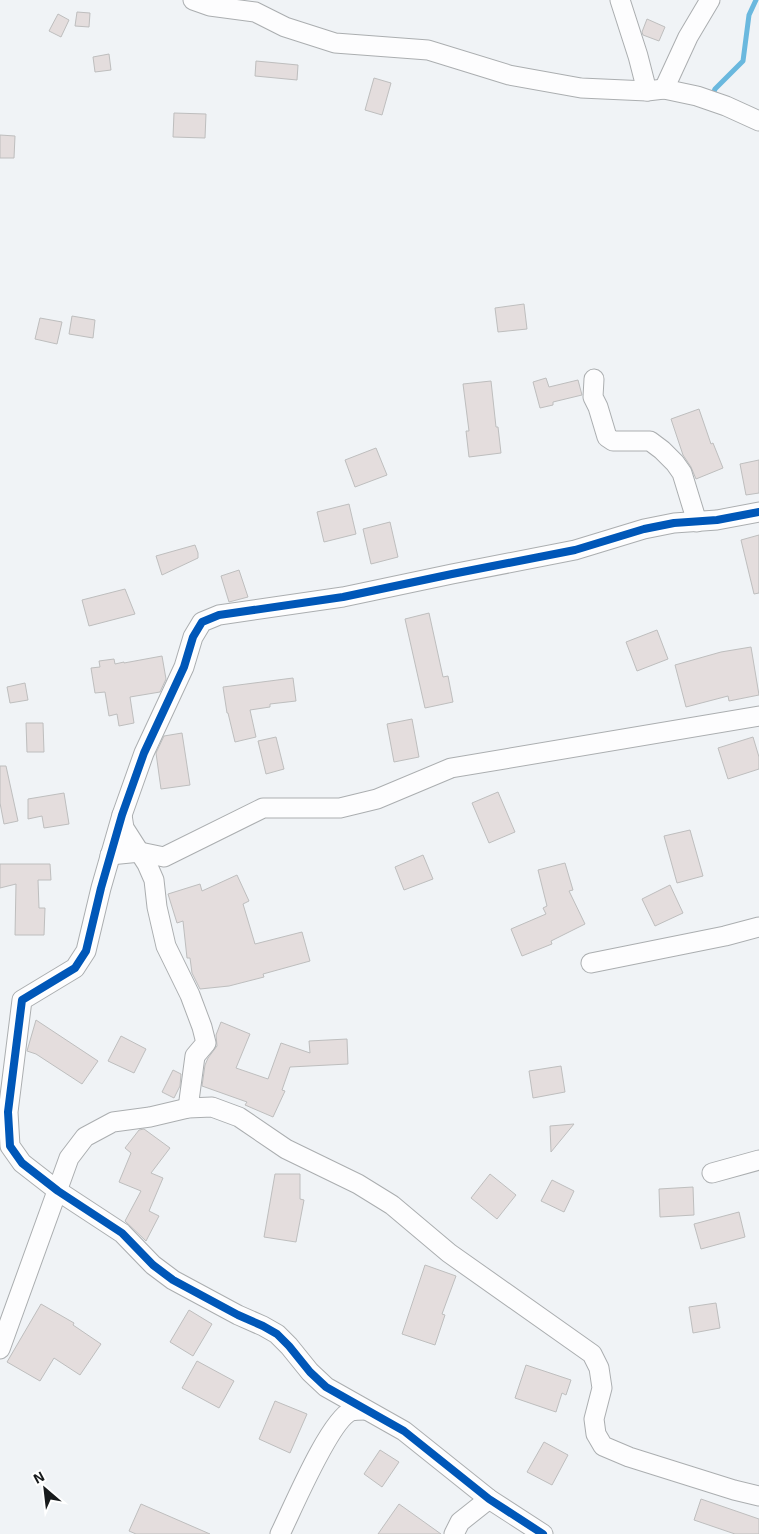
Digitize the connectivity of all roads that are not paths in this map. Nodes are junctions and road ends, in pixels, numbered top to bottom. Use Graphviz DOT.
graph roads {
  1 [pos="193,0"];
  2 [pos="620,0"];
  3 [pos="710,0"];
  4 [pos="655,90"];
  5 [pos="759,121"];
  6 [pos="594,379"];
  7 [pos="759,512"];
  8 [pos="697,522"];
  9 [pos="759,716"];
  10 [pos="122,815"];
  11 [pos="140,852"];
  12 [pos="110,855"];
  13 [pos="759,927"];
  14 [pos="591,963"];
  15 [pos="188,1108"];
  16 [pos="5,1146"];
  17 [pos="759,1160"];
  18 [pos="712,1173"];
  19 [pos="58,1191"];
  20 [pos="0,1349"];
  21 [pos="366,1410"];
  22 [pos="759,1496"];
  23 [pos="489,1499"];
  24 [pos="280,1534"];
  25 [pos="454,1534"];
  26 [pos="543,1534"];
  1 -- 4 [label="street"];
  2 -- 4 [label="street"];
  3 -- 4 [label="street"];
  4 -- 5 [label="street"];
  6 -- 8 [label="street"];
  7 -- 8 [label="street"];
  8 -- 10 [label="street"];
  9 -- 11 [label="street"];
  10 -- 11 [label="street"];
  10 -- 12 [label="street"];
  11 -- 12 [label="street"];
  11 -- 15 [label="street"];
  12 -- 16 [label="street"];
  13 -- 14 [label="street"];
  15 -- 19 [label="street"];
  15 -- 22 [label="street"];
  16 -- 19 [label="street"];
  17 -- 18 [label="street"];
  19 -- 20 [label="street"];
  19 -- 21 [label="street"];
  21 -- 23 [label="street"];
  21 -- 24 [label="street"];
  23 -- 25 [label="street"];
  23 -- 26 [label="street"];
}
